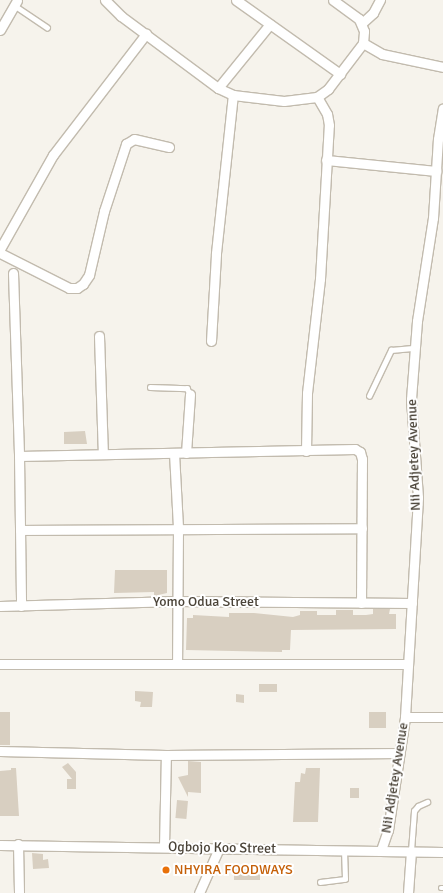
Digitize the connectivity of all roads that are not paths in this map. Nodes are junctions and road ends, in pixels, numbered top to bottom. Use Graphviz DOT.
graph roads {
  1 [pos="105,0"];
  2 [pos="236,0"];
  3 [pos="333,0"];
  4 [pos="380,0"];
  5 [pos="16,3"];
  6 [pos="362,23"];
  7 [pos="270,24"];
  8 [pos="47,27"];
  9 [pos="0,30"];
  10 [pos="146,34"];
  11 [pos="363,43"];
  12 [pos="443,67"];
  13 [pos="340,74"];
  14 [pos="218,88"];
  15 [pos="233,95"];
  16 [pos="317,97"];
  17 [pos="443,108"];
  18 [pos="169,147"];
  19 [pos="326,160"];
  20 [pos="436,171"];
  21 [pos="433,218"];
  22 [pos="443,220"];
  23 [pos="0,249"];
  24 [pos="0,253"];
  25 [pos="13,273"];
  26 [pos="99,336"];
  27 [pos="211,341"];
  28 [pos="415,348"];
  29 [pos="150,387"];
  30 [pos="190,394"];
  31 [pos="369,396"];
  32 [pos="306,451"];
  33 [pos="186,453"];
  34 [pos="103,454"];
  35 [pos="174,454"];
  36 [pos="20,456"];
  37 [pos="178,528"];
  38 [pos="362,528"];
  39 [pos="20,530"];
  40 [pos="177,601"];
  41 [pos="361,603"];
  42 [pos="412,603"];
  43 [pos="0,606"];
  44 [pos="21,606"];
  45 [pos="177,662"];
  46 [pos="0,664"];
  47 [pos="408,664"];
  48 [pos="405,717"];
  49 [pos="443,717"];
  50 [pos="0,751"];
  51 [pos="399,753"];
  52 [pos="166,755"];
  53 [pos="428,802"];
  54 [pos="18,844"];
  55 [pos="0,845"];
  56 [pos="164,847"];
  57 [pos="219,848"];
  58 [pos="344,850"];
  59 [pos="381,850"];
  60 [pos="410,851"];
  61 [pos="443,852"];
  62 [pos="320,882"];
  63 [pos="20,893"];
  64 [pos="199,893"];
  65 [pos="408,893"];
  1 -- 10 [label="street"];
  2 -- 7 [label="street"];
  3 -- 6 [label="street"];
  4 -- 6 [label="street"];
  5 -- 8 [label="lane"];
  5 -- 9 [label="street"];
  6 -- 11 [label="street"];
  7 -- 13 [label="street"];
  7 -- 14 [label="street"];
  10 -- 14 [label="street"];
  10 -- 23 [label="street"];
  11 -- 12 [label="street"];
  11 -- 13 [label="street"];
  13 -- 16 [label="street"];
  14 -- 15 [label="street"];
  15 -- 16 [label="street"];
  15 -- 27 [label="street"];
  16 -- 19 [label="street"];
  17 -- 20 [label="street, Nii Adjetey Avenue"];
  18 -- 24 [label="street"];
  19 -- 20 [label="street"];
  19 -- 32 [label="street"];
  20 -- 21 [label="street, Nii Adjetey Avenue"];
  21 -- 22 [label="street"];
  21 -- 28 [label="street, Nii Adjetey Avenue"];
  25 -- 36 [label="street"];
  26 -- 34 [label="street"];
  28 -- 31 [label="lane"];
  28 -- 42 [label="street, Nii Adjetey Avenue"];
  29 -- 30 [label="lane"];
  30 -- 33 [label="street"];
  32 -- 33 [label="street"];
  32 -- 38 [label="street"];
  33 -- 35 [label="street"];
  34 -- 35 [label="street"];
  34 -- 36 [label="street"];
  35 -- 37 [label="street"];
  36 -- 39 [label="street"];
  37 -- 38 [label="street"];
  37 -- 39 [label="street"];
  37 -- 40 [label="street"];
  38 -- 41 [label="street"];
  39 -- 44 [label="street"];
  40 -- 41 [label="street, Yomo Odua Street"];
  40 -- 44 [label="street, Yomo Odua Street"];
  40 -- 45 [label="street"];
  41 -- 42 [label="street, Yomo Odua Street"];
  42 -- 47 [label="street, Nii Adjetey Avenue"];
  43 -- 44 [label="street, Yomo Odua Street"];
  45 -- 46 [label="street"];
  45 -- 47 [label="street"];
  47 -- 48 [label="street, Nii Adjetey Avenue"];
  48 -- 49 [label="street"];
  48 -- 51 [label="street, Nii Adjetey Avenue"];
  50 -- 52 [label="street"];
  51 -- 52 [label="street"];
  51 -- 59 [label="street, Nii Adjetey Avenue"];
  52 -- 56 [label="street"];
  53 -- 60 [label="lane"];
  54 -- 55 [label="street, Ogbojo Koo Street"];
  54 -- 56 [label="street, Ogbojo Koo Street"];
  54 -- 63 [label="street"];
  56 -- 57 [label="street, Ogbojo Koo Street"];
  57 -- 58 [label="street, Ogbojo Koo Street"];
  57 -- 64 [label="street"];
  58 -- 59 [label="street, Ogbojo Koo Street"];
  58 -- 62 [label="lane"];
  59 -- 60 [label="street, Ogbojo Koo Street"];
  60 -- 61 [label="street, Ogbojo Koo Street"];
  60 -- 65 [label="street"];
}
